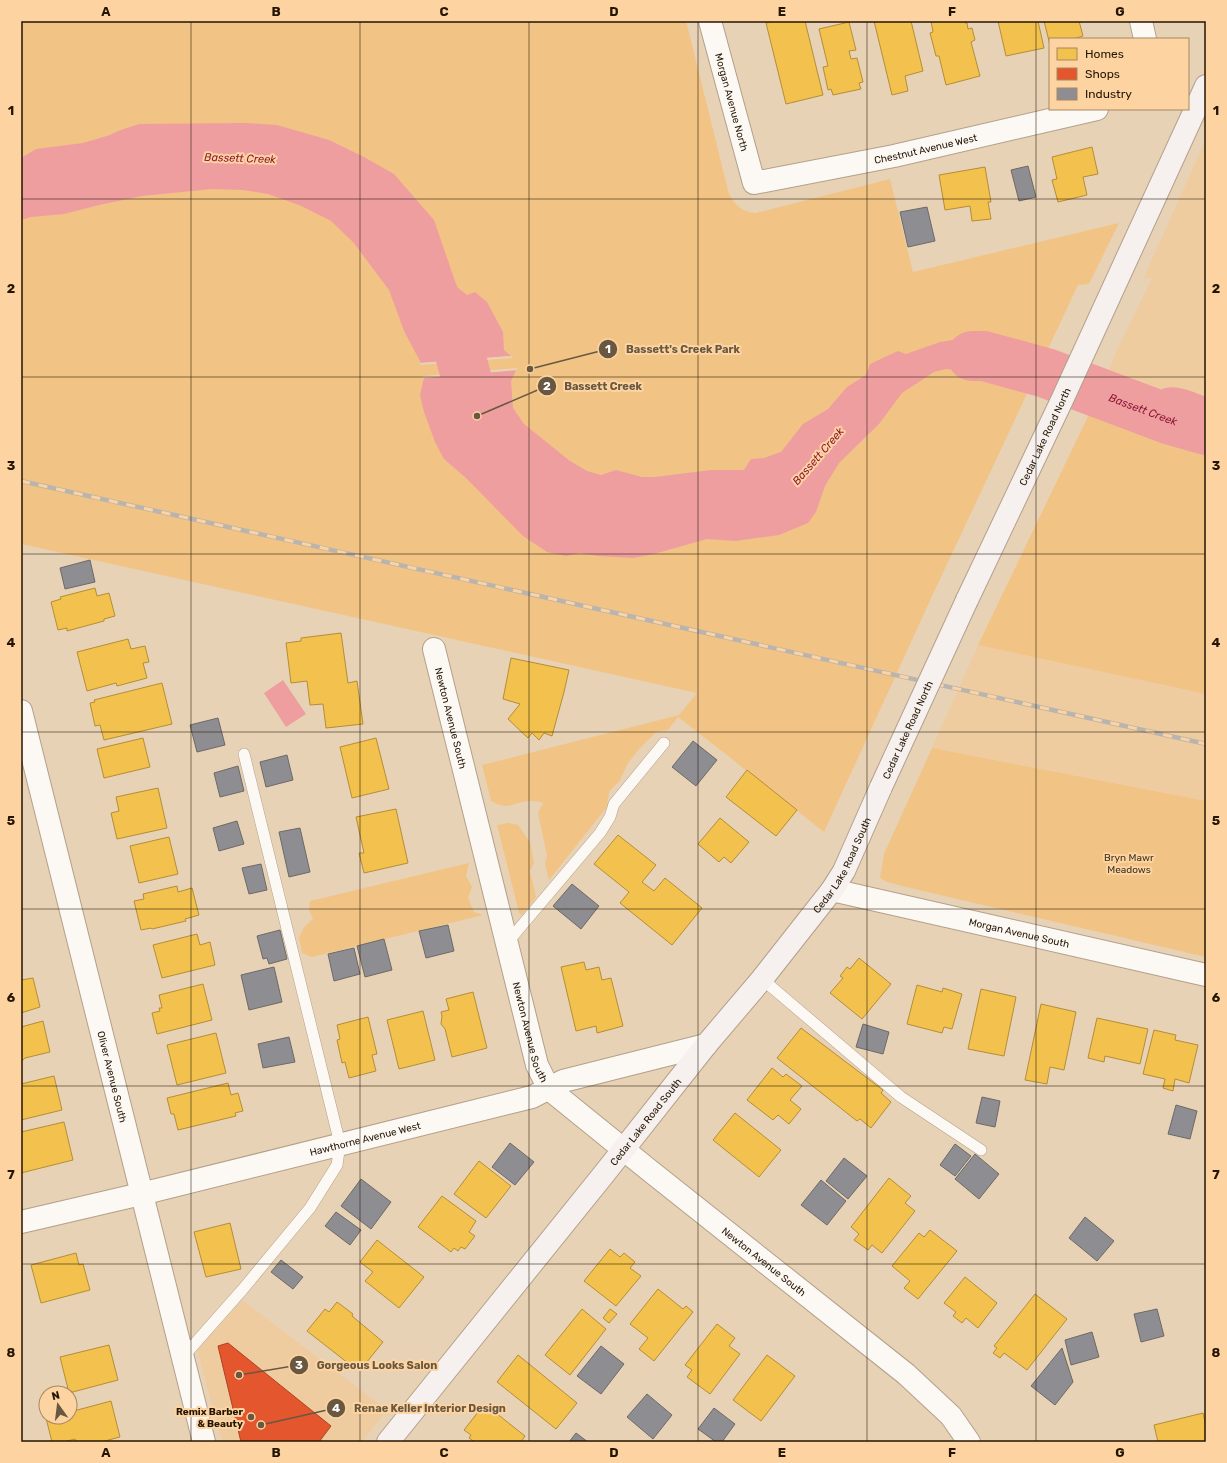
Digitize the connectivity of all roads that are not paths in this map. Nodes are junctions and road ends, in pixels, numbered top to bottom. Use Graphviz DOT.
graph roads {
  1 [pos="710,21"];
  2 [pos="1140,21"];
  3 [pos="1145,38"];
  4 [pos="1206,86"];
  5 [pos="1093,110"];
  6 [pos="1190,111"];
  7 [pos="754,183"];
  8 [pos="434,649"];
  9 [pos="21,711"];
  10 [pos="664,743"];
  11 [pos="244,754"];
  12 [pos="881,787"];
  13 [pos="832,890"];
  14 [pos="507,942"];
  15 [pos="1206,975"];
  16 [pos="762,979"];
  17 [pos="706,1045"];
  18 [pos="549,1089"];
  19 [pos="340,1144"];
  20 [pos="623,1150"];
  21 [pos="981,1150"];
  22 [pos="141,1194"];
  23 [pos="21,1222"];
  24 [pos="183,1357"];
  25 [pos="204,1442"];
  26 [pos="388,1442"];
  27 [pos="969,1442"];
  1 -- 7 [label="street, Morgan Avenue North"];
  2 -- 3 [label="street"];
  4 -- 6 [label="street, Cedar Lake Road North"];
  5 -- 7 [label="street, Chestnut Avenue West"];
  6 -- 12 [label="street, Cedar Lake Road North, bridge"];
  8 -- 14 [label="street, Newton Avenue South"];
  9 -- 22 [label="street, Oliver Avenue South"];
  10 -- 14 [label="lane"];
  11 -- 19 [label="lane"];
  12 -- 13 [label="street, Cedar Lake Road South"];
  13 -- 15 [label="street, Morgan Avenue South"];
  13 -- 16 [label="street, Cedar Lake Road South"];
  14 -- 18 [label="street, Newton Avenue South"];
  16 -- 17 [label="street, Cedar Lake Road South"];
  16 -- 21 [label="lane"];
  17 -- 18 [label="street, Hawthorne Avenue West"];
  17 -- 20 [label="street, Cedar Lake Road South"];
  18 -- 19 [label="street, Hawthorne Avenue West"];
  18 -- 20 [label="street, Newton Avenue South"];
  19 -- 22 [label="street, Hawthorne Avenue West"];
  19 -- 24 [label="lane"];
  20 -- 26 [label="street, Cedar Lake Road South"];
  20 -- 27 [label="street, Newton Avenue South"];
  22 -- 23 [label="street, Hawthorne Avenue West"];
  22 -- 24 [label="street, Oliver Avenue South"];
  24 -- 25 [label="street, Oliver Avenue South"];
}
